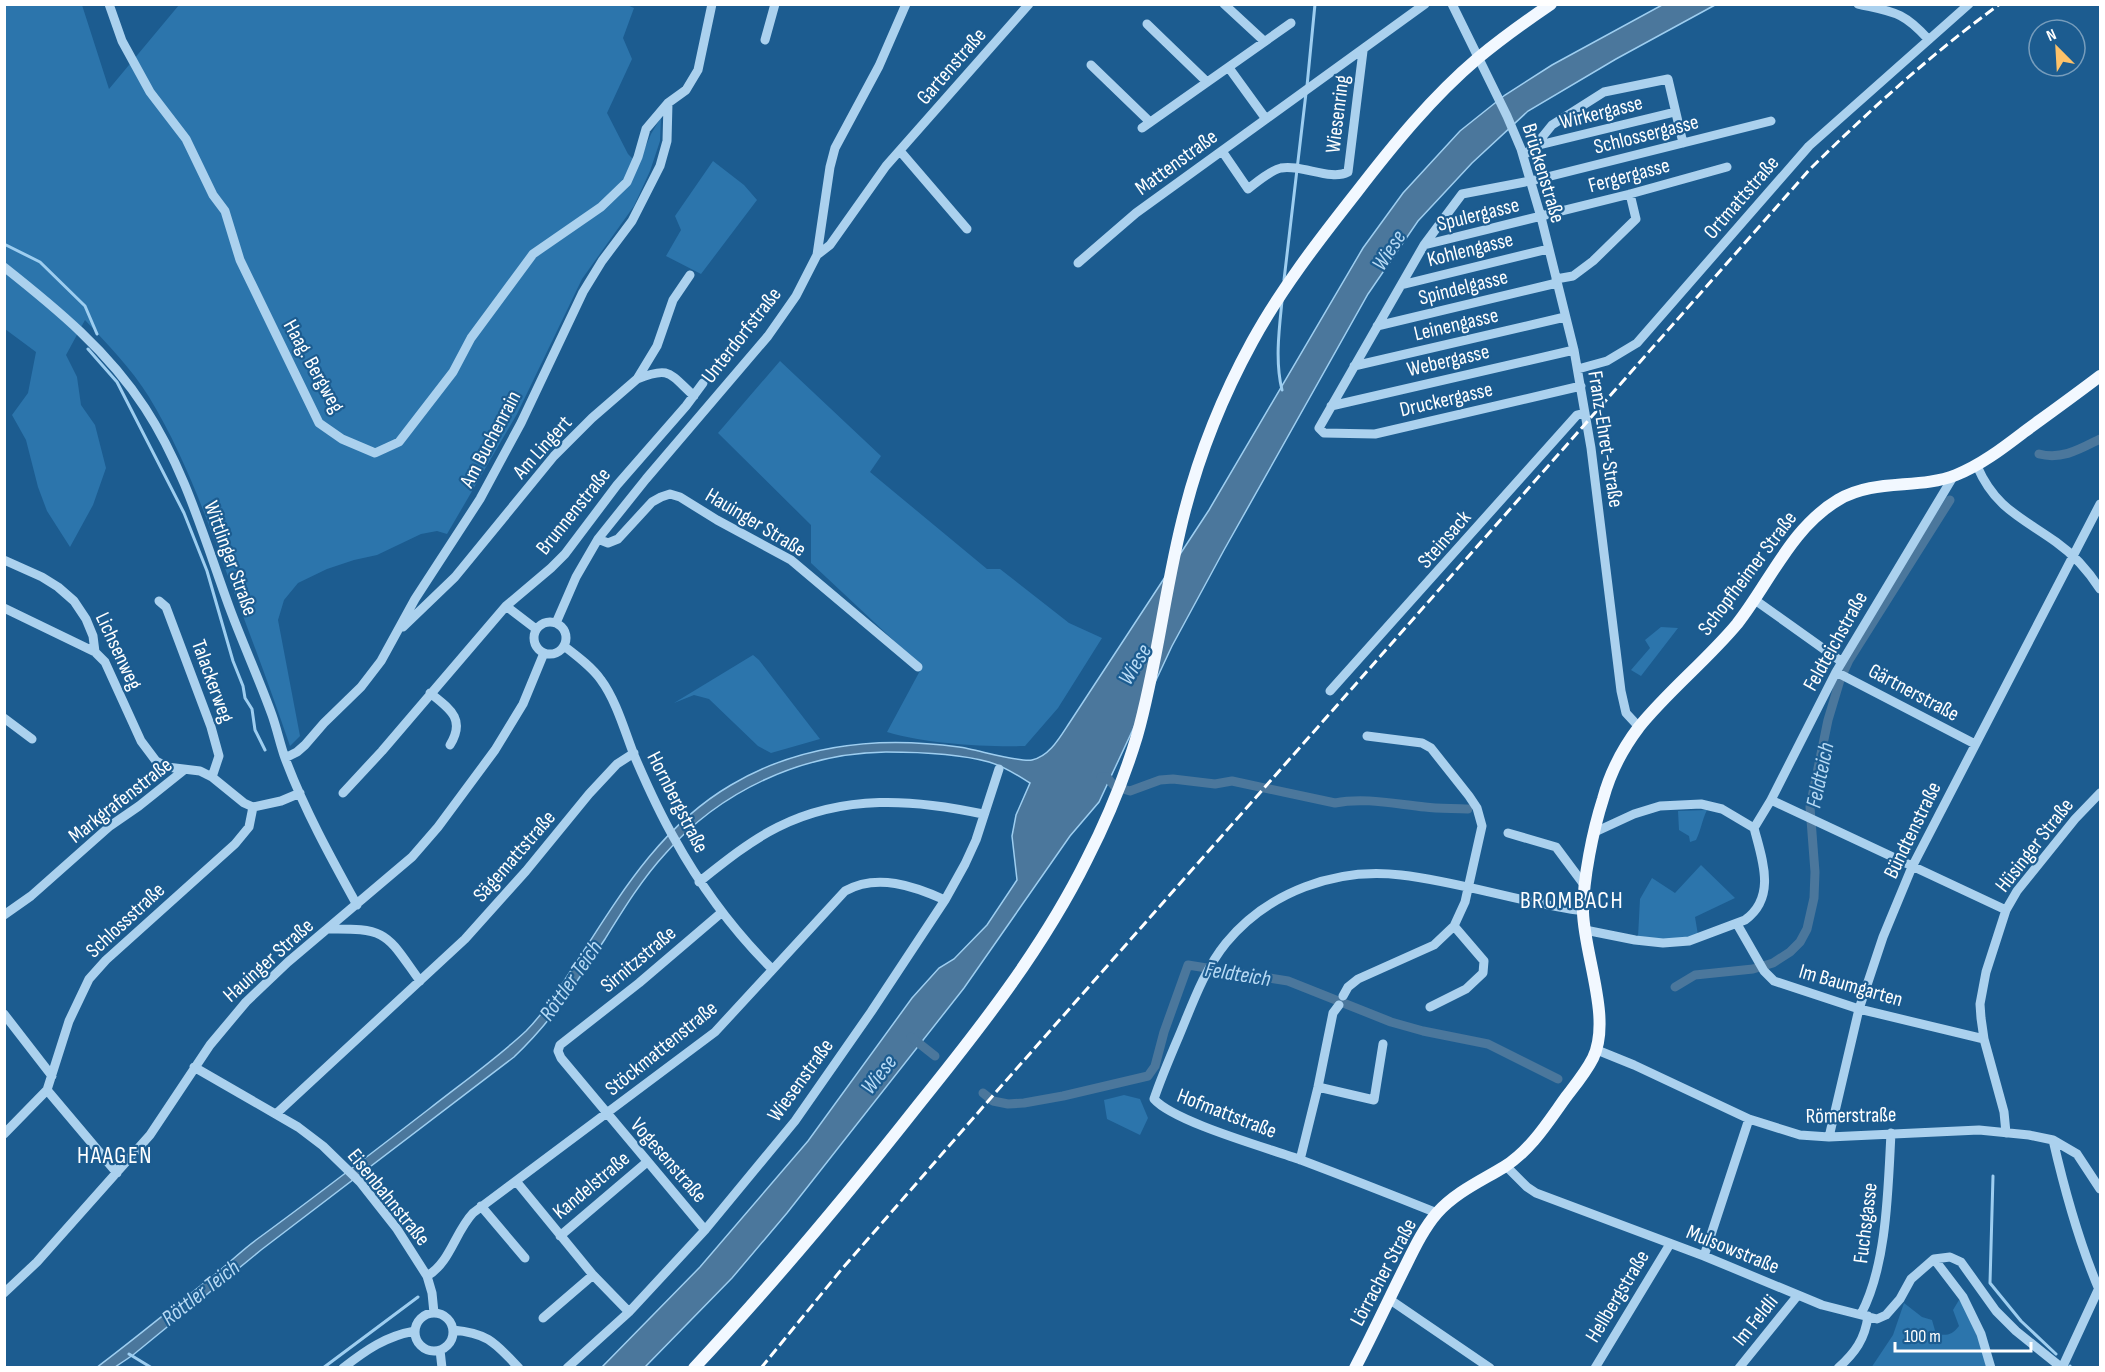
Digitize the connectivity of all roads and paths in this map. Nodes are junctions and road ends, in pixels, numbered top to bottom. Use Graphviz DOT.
graph roads {
  1 [pos="109,4"];
  2 [pos="712,4"];
  3 [pos="775,4"];
  4 [pos="906,4"];
  5 [pos="1029,4"];
  6 [pos="1224,4"];
  7 [pos="1425,4"];
  8 [pos="1452,4"];
  9 [pos="1551,4"];
  10 [pos="1858,4"];
  11 [pos="1970,4"];
  12 [pos="1901,9"];
  13 [pos="1291,23"];
  14 [pos="1147,24"];
  15 [pos="1928,39"];
  16 [pos="765,40"];
  17 [pos="1264,41"];
  18 [pos="1363,51"];
  19 [pos="1091,65"];
  20 [pos="1229,68"];
  21 [pos="1207,82"];
  22 [pos="1299,96"];
  23 [pos="668,103"];
  24 [pos="1675,112"];
  25 [pos="1266,119"];
  26 [pos="1771,121"];
  27 [pos="1683,143"];
  28 [pos="1535,146"];
  29 [pos="900,151"];
  30 [pos="1222,151"];
  31 [pos="1522,153"];
  32 [pos="1727,167"];
  33 [pos="1528,181"];
  34 [pos="1630,194"];
  35 [pos="1540,217"];
  36 [pos="967,230"];
  37 [pos="1424,245"];
  38 [pos="1548,249"];
  39 [pos="817,255"];
  40 [pos="1078,263"];
  41 [pos="4,267"];
  42 [pos="690,275"];
  43 [pos="1556,281"];
  44 [pos="1401,285"];
  45 [pos="1565,317"];
  46 [pos="1377,326"];
  47 [pos="1574,350"];
  48 [pos="1354,366"];
  49 [pos="1578,369"];
  50 [pos="2100,376"];
  51 [pos="637,380"];
  52 [pos="703,383"];
  53 [pos="1581,386"];
  54 [pos="694,396"];
  55 [pos="1331,406"];
  56 [pos="1585,413"];
  57 [pos="1977,466"];
  58 [pos="1953,477"];
  59 [pos="2100,504"];
  60 [pos="598,539"];
  61 [pos="2073,557"];
  62 [pos="4,560"];
  63 [pos="2100,589"];
  64 [pos="1755,600"];
  65 [pos="159,601"];
  66 [pos="506,606"];
  67 [pos="4,608"];
  68 [pos="556,623"];
  69 [pos="536,629"];
  70 [pos="399,631"];
  71 [pos="564,646"];
  72 [pos="95,652"];
  73 [pos="544,653"];
  74 [pos="1842,662"];
  75 [pos="918,667"];
  76 [pos="1841,674"];
  77 [pos="1330,691"];
  78 [pos="430,693"];
  79 [pos="4,718"];
  80 [pos="1639,727"];
  81 [pos="1367,736"];
  82 [pos="32,740"];
  83 [pos="1975,744"];
  84 [pos="450,745"];
  85 [pos="634,753"];
  86 [pos="285,758"];
  87 [pos="999,768"];
  88 [pos="184,770"];
  89 [pos="212,777"];
  90 [pos="300,793"];
  91 [pos="343,793"];
  92 [pos="2100,793"];
  93 [pos="1771,800"];
  94 [pos="253,807"];
  95 [pos="984,814"];
  96 [pos="1754,828"];
  97 [pos="1508,832"];
  98 [pos="1595,832"];
  99 [pos="1912,867"];
  100 [pos="699,882"];
  101 [pos="1585,886"];
  102 [pos="1469,888"];
  103 [pos="945,900"];
  104 [pos="357,905"];
  105 [pos="2006,910"];
  106 [pos="1583,911"];
  107 [pos="721,913"];
  108 [pos="4,915"];
  109 [pos="1737,924"];
  110 [pos="1454,926"];
  111 [pos="328,929"];
  112 [pos="1585,930"];
  113 [pos="772,969"];
  114 [pos="420,981"];
  115 [pos="1343,996"];
  116 [pos="1339,1005"];
  117 [pos="1430,1007"];
  118 [pos="1858,1009"];
  119 [pos="4,1014"];
  120 [pos="1984,1038"];
  121 [pos="1383,1044"];
  122 [pos="1597,1050"];
  123 [pos="194,1067"];
  124 [pos="52,1076"];
  125 [pos="1318,1087"];
  126 [pos="47,1090"];
  127 [pos="277,1113"];
  128 [pos="606,1114"];
  129 [pos="1749,1119"];
  130 [pos="1891,1133"];
  131 [pos="2006,1133"];
  132 [pos="4,1134"];
  133 [pos="1829,1137"];
  134 [pos="2053,1140"];
  135 [pos="1300,1160"];
  136 [pos="646,1162"];
  137 [pos="1506,1166"];
  138 [pos="117,1173"];
  139 [pos="516,1181"];
  140 [pos="2100,1189"];
  141 [pos="482,1206"];
  142 [pos="1437,1213"];
  143 [pos="705,1230"];
  144 [pos="560,1236"];
  145 [pos="1670,1244"];
  146 [pos="1704,1256"];
  147 [pos="525,1258"];
  148 [pos="1934,1259"];
  149 [pos="593,1275"];
  150 [pos="427,1276"];
  151 [pos="2100,1290"];
  152 [pos="6,1292"];
  153 [pos="1798,1295"];
  154 [pos="1389,1299"];
  155 [pos="629,1311"];
  156 [pos="434,1314"];
  157 [pos="1865,1315"];
  158 [pos="543,1318"];
  159 [pos="453,1330"];
  160 [pos="415,1331"];
  161 [pos="440,1350"];
  162 [pos="2062,1367"];
  163 [pos="343,1368"];
  164 [pos="442,1368"];
  165 [pos="519,1368"];
  166 [pos="567,1368"];
  167 [pos="694,1368"];
  168 [pos="1355,1368"];
  169 [pos="1490,1368"];
  170 [pos="1594,1368"];
  171 [pos="1740,1368"];
  172 [pos="1838,1368"];
  173 [pos="1991,1368"];
  1 -- 23 [label="street, Haag. Bergweg"];
  2 -- 23 [label="street"];
  3 -- 16 [label="street"];
  4 -- 39 [label="street, Unterdorfstraße"];
  5 -- 29 [label="street, Gartenstraße"];
  6 -- 17 [label="street"];
  7 -- 18 [label="street, Wiesenring"];
  8 -- 31 [label="street, Brückenstraße"];
  9 -- 167 [label="main road"];
  10 -- 12 [label="street"];
  11 -- 15 [label="street, Ortmattstraße"];
  12 -- 15 [label="street"];
  13 -- 17 [label="street"];
  14 -- 21 [label="street"];
  15 -- 49 [label="street, Ortmattstraße"];
  17 -- 20 [label="street"];
  18 -- 22 [label="street, Wiesenring"];
  18 -- 30 [label="street, Wiesenring"];
  19 -- 21 [label="street"];
  20 -- 21 [label="street"];
  20 -- 25 [label="street"];
  22 -- 25 [label="street, Mattenstraße"];
  23 -- 70 [label="street, Am Buchenrain"];
  24 -- 27 [label="street"];
  24 -- 28 [label="street, Wirkergasse"];
  24 -- 28 [label="street"];
  25 -- 30 [label="street, Mattenstraße"];
  26 -- 27 [label="street, Schlossergasse"];
  27 -- 33 [label="street, Schlossergasse"];
  28 -- 31 [label="street"];
  29 -- 36 [label="street"];
  29 -- 39 [label="street, Gartenstraße"];
  30 -- 40 [label="street, Mattenstraße"];
  31 -- 33 [label="street, Brückenstraße"];
  32 -- 34 [label="street, Fergergasse"];
  33 -- 35 [label="street, Brückenstraße"];
  33 -- 37 [label="street, Schlossergasse"];
  34 -- 35 [label="street, Fergergasse"];
  34 -- 43 [label="street"];
  35 -- 37 [label="street, Spulergasse"];
  35 -- 38 [label="street, Brückenstraße"];
  37 -- 44 [label="street"];
  38 -- 43 [label="street, Brückenstraße"];
  38 -- 44 [label="street, Kohlengasse"];
  39 -- 60 [label="street, Unterdorfstraße"];
  41 -- 86 [label="street, Wittlinger Straße"];
  42 -- 51 [label="street, Am Lingert"];
  43 -- 45 [label="street, Franz-Ehret-Straße"];
  43 -- 46 [label="street, Spindelgasse"];
  44 -- 46 [label="street"];
  45 -- 47 [label="street, Franz-Ehret-Straße"];
  45 -- 48 [label="street, Leinengasse"];
  46 -- 48 [label="street"];
  47 -- 49 [label="street, Franz-Ehret-Straße"];
  47 -- 55 [label="street, Webergasse"];
  48 -- 55 [label="street"];
  49 -- 53 [label="street, Franz-Ehret-Straße"];
  50 -- 57 [label="main road, Schopfheimer Straße"];
  51 -- 54 [label="street"];
  51 -- 70 [label="street, Am Lingert"];
  52 -- 54 [label="street, Unterdorfstraße"];
  53 -- 55 [label="street, Druckergasse"];
  53 -- 56 [label="street, Franz-Ehret-Straße"];
  54 -- 66 [label="street, Brunnenstraße"];
  56 -- 77 [label="street, Steinsack"];
  56 -- 80 [label="street, Franz-Ehret-Straße"];
  57 -- 58 [label="main road, Schopfheimer Straße"];
  57 -- 61 [label="street"];
  58 -- 64 [label="main road, Schopfheimer Straße"];
  58 -- 74 [label="street, Feldteichstraße"];
  59 -- 61 [label="street, Bündtenstraße"];
  60 -- 68 [label="street, Unterdorfstraße"];
  60 -- 75 [label="street, Hauinger Straße"];
  61 -- 63 [label="street"];
  61 -- 83 [label="street, Bündtenstraße"];
  62 -- 72 [label="street, Lichsenweg"];
  64 -- 74 [label="street, Gärtnerstraße"];
  64 -- 80 [label="main road, Schopfheimer Straße"];
  65 -- 89 [label="street, Talackerweg"];
  66 -- 69 [label="street"];
  66 -- 78 [label="street, Brunnenstraße"];
  67 -- 72 [label="street"];
  68 -- 69 [label="street"];
  68 -- 71 [label="street"];
  69 -- 73 [label="street"];
  70 -- 86 [label="street, Am Buchenrain"];
  71 -- 73 [label="street"];
  71 -- 85 [label="street, Hornbergstraße"];
  72 -- 88 [label="street, Lichsenweg"];
  73 -- 104 [label="street, Hauinger Straße"];
  74 -- 76 [label="street, Feldteichstraße"];
  76 -- 83 [label="street, Gärtnerstraße"];
  76 -- 93 [label="street, Feldteichstraße"];
  78 -- 84 [label="street"];
  78 -- 91 [label="street, Brunnenstraße"];
  79 -- 82 [label="street"];
  80 -- 98 [label="main road, Schopfheimer Straße"];
  81 -- 102 [label="street"];
  83 -- 99 [label="street, Bündtenstraße"];
  85 -- 100 [label="street, Hornbergstraße"];
  85 -- 114 [label="street, Sägemattstraße"];
  86 -- 90 [label="street, Wittlinger Straße"];
  87 -- 95 [label="street, Wiesenstraße"];
  88 -- 89 [label="street, Markgrafenstraße"];
  88 -- 108 [label="street, Markgrafenstraße"];
  89 -- 94 [label="street, Markgrafenstraße"];
  90 -- 94 [label="street"];
  90 -- 104 [label="street, Wittlinger Straße"];
  92 -- 105 [label="street, Hüsinger Straße"];
  93 -- 96 [label="street, Feldteichstraße"];
  93 -- 99 [label="street"];
  94 -- 124 [label="street, Schlossstraße"];
  95 -- 100 [label="street"];
  95 -- 103 [label="street, Wiesenstraße"];
  96 -- 98 [label="street"];
  96 -- 109 [label="street"];
  97 -- 101 [label="street"];
  98 -- 101 [label="main road, Lörracher Straße"];
  99 -- 105 [label="street"];
  99 -- 118 [label="street, Bündtenstraße"];
  100 -- 107 [label="street, Hornbergstraße"];
  101 -- 106 [label="main road, Lörracher Straße"];
  102 -- 106 [label="street, Hofmattstraße"];
  102 -- 110 [label="street"];
  102 -- 135 [label="street, Hofmattstraße"];
  103 -- 113 [label="street, Stöckmattenstraße"];
  103 -- 143 [label="street, Wiesenstraße"];
  104 -- 111 [label="street, Hauinger Straße"];
  105 -- 120 [label="street, Hüsinger Straße"];
  106 -- 112 [label="main road, Lörracher Straße"];
  107 -- 113 [label="street, Hornbergstraße"];
  107 -- 128 [label="street, Sirnitzstraße"];
  109 -- 112 [label="street"];
  109 -- 118 [label="street, Im Baumgarten"];
  110 -- 115 [label="street"];
  110 -- 117 [label="street"];
  111 -- 114 [label="street"];
  111 -- 123 [label="street, Hauinger Straße"];
  112 -- 122 [label="main road, Lörracher Straße"];
  113 -- 128 [label="street, Stöckmattenstraße"];
  114 -- 127 [label="street, Sägemattstraße"];
  116 -- 125 [label="street"];
  118 -- 120 [label="street, Im Baumgarten"];
  118 -- 133 [label="street, Bündtenstraße"];
  119 -- 124 [label="street"];
  120 -- 131 [label="street, Hüsinger Straße"];
  121 -- 125 [label="street"];
  122 -- 129 [label="street, Römerstraße"];
  122 -- 137 [label="main road, Lörracher Straße"];
  123 -- 127 [label="street, Eisenbahnstraße"];
  123 -- 138 [label="street, Hauinger Straße"];
  124 -- 126 [label="street, Schlossstraße"];
  125 -- 135 [label="street"];
  126 -- 132 [label="street, Schlossstraße"];
  126 -- 138 [label="street"];
  127 -- 150 [label="street, Eisenbahnstraße"];
  128 -- 136 [label="street, Vogesenstraße"];
  128 -- 139 [label="street, Stöckmattenstraße"];
  129 -- 133 [label="street, Römerstraße"];
  129 -- 146 [label="street"];
  130 -- 131 [label="street, Römerstraße"];
  130 -- 133 [label="street, Römerstraße"];
  130 -- 157 [label="street, Fuchsgasse"];
  131 -- 134 [label="street, Römerstraße"];
  134 -- 140 [label="street, Römerstraße"];
  134 -- 151 [label="street"];
  135 -- 142 [label="street, Hofmattstraße"];
  136 -- 143 [label="street, Vogesenstraße"];
  136 -- 144 [label="street, Kandelstraße"];
  137 -- 142 [label="main road, Lörracher Straße"];
  137 -- 145 [label="street, Mulsowstraße"];
  138 -- 152 [label="street, Hauinger Straße"];
  139 -- 141 [label="street, Stöckmattenstraße"];
  139 -- 144 [label="street, Kandelstraße"];
  141 -- 147 [label="street"];
  141 -- 150 [label="street, Stöckmattenstraße"];
  142 -- 154 [label="main road, Lörracher Straße"];
  143 -- 155 [label="street, Wiesenstraße"];
  144 -- 149 [label="street, Kandelstraße"];
  145 -- 146 [label="street, Mulsowstraße"];
  145 -- 170 [label="street, Hellbergstraße"];
  146 -- 153 [label="street, Mulsowstraße"];
  148 -- 157 [label="street"];
  148 -- 162 [label="street"];
  148 -- 173 [label="street"];
  149 -- 155 [label="street, Kandelstraße"];
  149 -- 158 [label="street"];
  150 -- 156 [label="street, Eisenbahnstraße"];
  151 -- 162 [label="street"];
  153 -- 157 [label="street, Mulsowstraße"];
  153 -- 171 [label="street, Im Feldli"];
  154 -- 168 [label="main road, Lörracher Straße"];
  154 -- 169 [label="street"];
  155 -- 166 [label="street, Wiesenstraße"];
  156 -- 159 [label="street"];
  156 -- 160 [label="street"];
  157 -- 172 [label="street, Fuchsgasse"];
  159 -- 161 [label="street"];
  159 -- 165 [label="street"];
  160 -- 161 [label="street"];
  160 -- 163 [label="street"];
  161 -- 164 [label="street"];
}
